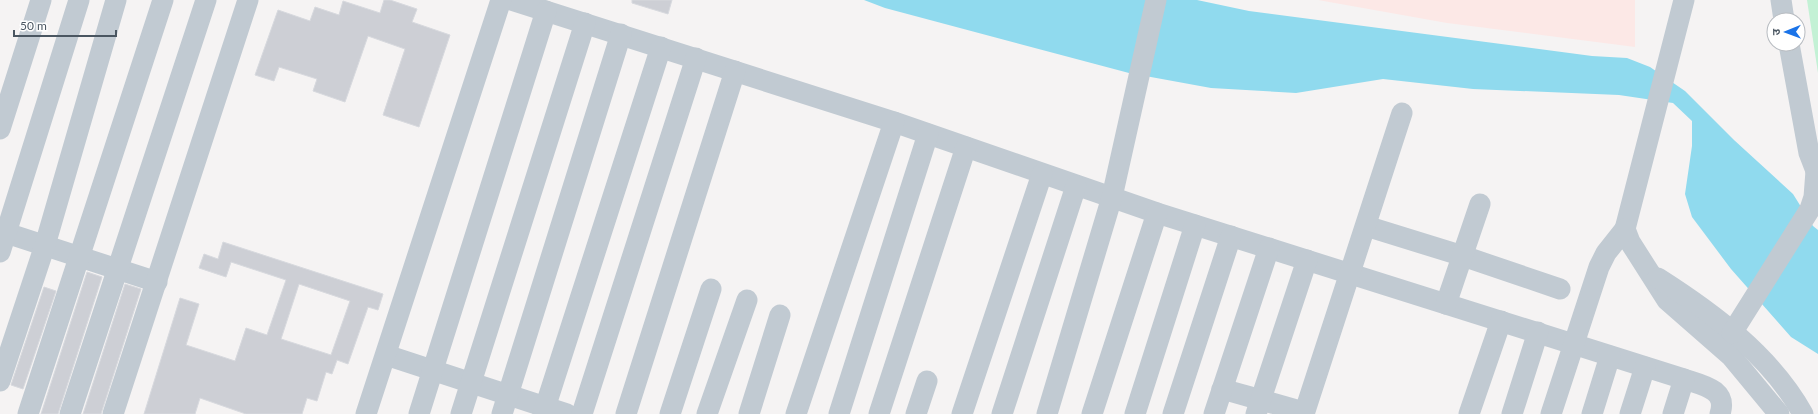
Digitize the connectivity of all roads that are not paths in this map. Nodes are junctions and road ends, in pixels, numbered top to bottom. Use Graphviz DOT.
graph roads {
  1 [pos="41,0"];
  2 [pos="79,0"];
  3 [pos="116,0"];
  4 [pos="162,0"];
  5 [pos="206,0"];
  6 [pos="248,0"];
  7 [pos="501,0"];
  8 [pos="511,0"];
  9 [pos="1156,0"];
  10 [pos="1684,0"];
  11 [pos="1781,0"];
  12 [pos="546,11"];
  13 [pos="1783,12"];
  14 [pos="585,23"];
  15 [pos="621,34"];
  16 [pos="661,47"];
  17 [pos="1790,52"];
  18 [pos="696,58"];
  19 [pos="735,71"];
  20 [pos="1402,113"];
  21 [pos="894,122"];
  22 [pos="0,129"];
  23 [pos="928,134"];
  24 [pos="966,147"];
  25 [pos="1817,172"];
  26 [pos="1042,174"];
  27 [pos="1076,186"];
  28 [pos="1112,197"];
  29 [pos="1480,204"];
  30 [pos="1157,213"];
  31 [pos="1196,225"];
  32 [pos="1366,226"];
  33 [pos="1625,230"];
  34 [pos="3,232"];
  35 [pos="1231,236"];
  36 [pos="45,245"];
  37 [pos="1270,248"];
  38 [pos="0,252"];
  39 [pos="78,256"];
  40 [pos="1463,256"];
  41 [pos="1307,260"];
  42 [pos="118,269"];
  43 [pos="1648,271"];
  44 [pos="1351,274"];
  45 [pos="157,282"];
  46 [pos="711,289"];
  47 [pos="1560,289"];
  48 [pos="747,300"];
  49 [pos="1446,304"];
  50 [pos="780,315"];
  51 [pos="1501,321"];
  52 [pos="1538,332"];
  53 [pos="1732,333"];
  54 [pos="1573,345"];
  55 [pos="386,355"];
  56 [pos="1610,356"];
  57 [pos="1645,367"];
  58 [pos="434,370"];
  59 [pos="1684,379"];
  60 [pos="0,381"];
  61 [pos="927,381"];
  62 [pos="472,383"];
  63 [pos="1222,389"];
  64 [pos="505,404"];
  65 [pos="1259,407"];
  66 [pos="544,410"];
  67 [pos="1304,413"];
  68 [pos="28,414"];
  69 [pos="70,414"];
  70 [pos="113,414"];
  71 [pos="366,414"];
  72 [pos="419,414"];
  73 [pos="461,414"];
  74 [pos="567,414"];
  75 [pos="582,414"];
  76 [pos="626,414"];
  77 [pos="670,414"];
  78 [pos="707,414"];
  79 [pos="749,414"];
  80 [pos="796,414"];
  81 [pos="839,414"];
  82 [pos="879,414"];
  83 [pos="916,414"];
  84 [pos="962,414"];
  85 [pos="1002,414"];
  86 [pos="1047,414"];
  87 [pos="1092,414"];
  88 [pos="1136,414"];
  89 [pos="1173,414"];
  90 [pos="1214,414"];
  91 [pos="1469,414"];
  92 [pos="1512,414"];
  93 [pos="1550,414"];
  94 [pos="1592,414"];
  95 [pos="1630,414"];
  96 [pos="1673,414"];
  97 [pos="1720,414"];
  98 [pos="1779,414"];
  99 [pos="1803,414"];
  1 -- 22 [label="street"];
  2 -- 34 [label="street"];
  3 -- 36 [label="street"];
  4 -- 39 [label="street"];
  5 -- 42 [label="street"];
  6 -- 45 [label="street"];
  7 -- 55 [label="street"];
  8 -- 12 [label="street"];
  9 -- 28 [label="street"];
  10 -- 33 [label="street"];
  11 -- 13 [label="street"];
  12 -- 14 [label="street"];
  12 -- 58 [label="street"];
  14 -- 15 [label="street"];
  14 -- 62 [label="street"];
  15 -- 16 [label="street"];
  15 -- 64 [label="street"];
  16 -- 18 [label="street"];
  16 -- 66 [label="street"];
  17 -- 25 [label="street"];
  18 -- 19 [label="street"];
  18 -- 75 [label="street"];
  19 -- 21 [label="street"];
  19 -- 76 [label="street"];
  20 -- 32 [label="street"];
  21 -- 23 [label="street"];
  21 -- 80 [label="street"];
  23 -- 24 [label="street"];
  23 -- 81 [label="street"];
  24 -- 26 [label="street"];
  24 -- 82 [label="street"];
  25 -- 53 [label="street"];
  26 -- 27 [label="street"];
  26 -- 84 [label="street"];
  27 -- 28 [label="street"];
  27 -- 85 [label="street"];
  28 -- 30 [label="street"];
  28 -- 86 [label="street"];
  29 -- 40 [label="street"];
  30 -- 31 [label="street"];
  30 -- 87 [label="street"];
  31 -- 35 [label="street"];
  31 -- 88 [label="street"];
  32 -- 40 [label="street"];
  32 -- 44 [label="street"];
  33 -- 43 [label="street"];
  33 -- 54 [label="street"];
  34 -- 36 [label="street"];
  34 -- 38 [label="street"];
  35 -- 37 [label="street"];
  35 -- 89 [label="street"];
  36 -- 39 [label="street"];
  36 -- 60 [label="street"];
  37 -- 41 [label="street"];
  37 -- 63 [label="street"];
  39 -- 42 [label="street"];
  39 -- 68 [label="street"];
  40 -- 47 [label="street"];
  40 -- 49 [label="street"];
  41 -- 44 [label="street"];
  41 -- 65 [label="street"];
  42 -- 45 [label="street"];
  42 -- 69 [label="street"];
  43 -- 53 [label="street"];
  43 -- 98 [label="street"];
  44 -- 49 [label="street"];
  44 -- 67 [label="street"];
  45 -- 70 [label="street"];
  46 -- 77 [label="street"];
  48 -- 78 [label="street"];
  49 -- 51 [label="street"];
  50 -- 79 [label="street"];
  51 -- 52 [label="street"];
  51 -- 91 [label="street"];
  52 -- 54 [label="street"];
  52 -- 92 [label="street"];
  53 -- 99 [label="street"];
  54 -- 56 [label="street"];
  54 -- 93 [label="street"];
  55 -- 58 [label="street"];
  55 -- 71 [label="street"];
  56 -- 57 [label="street"];
  56 -- 94 [label="street"];
  57 -- 59 [label="street"];
  57 -- 95 [label="street"];
  58 -- 62 [label="street"];
  58 -- 72 [label="street"];
  59 -- 96 [label="street"];
  59 -- 97 [label="street"];
  61 -- 83 [label="street"];
  62 -- 64 [label="street"];
  62 -- 73 [label="street"];
  63 -- 65 [label="street"];
  63 -- 90 [label="street"];
  64 -- 66 [label="street"];
  65 -- 67 [label="street"];
  66 -- 74 [label="street"];
}
